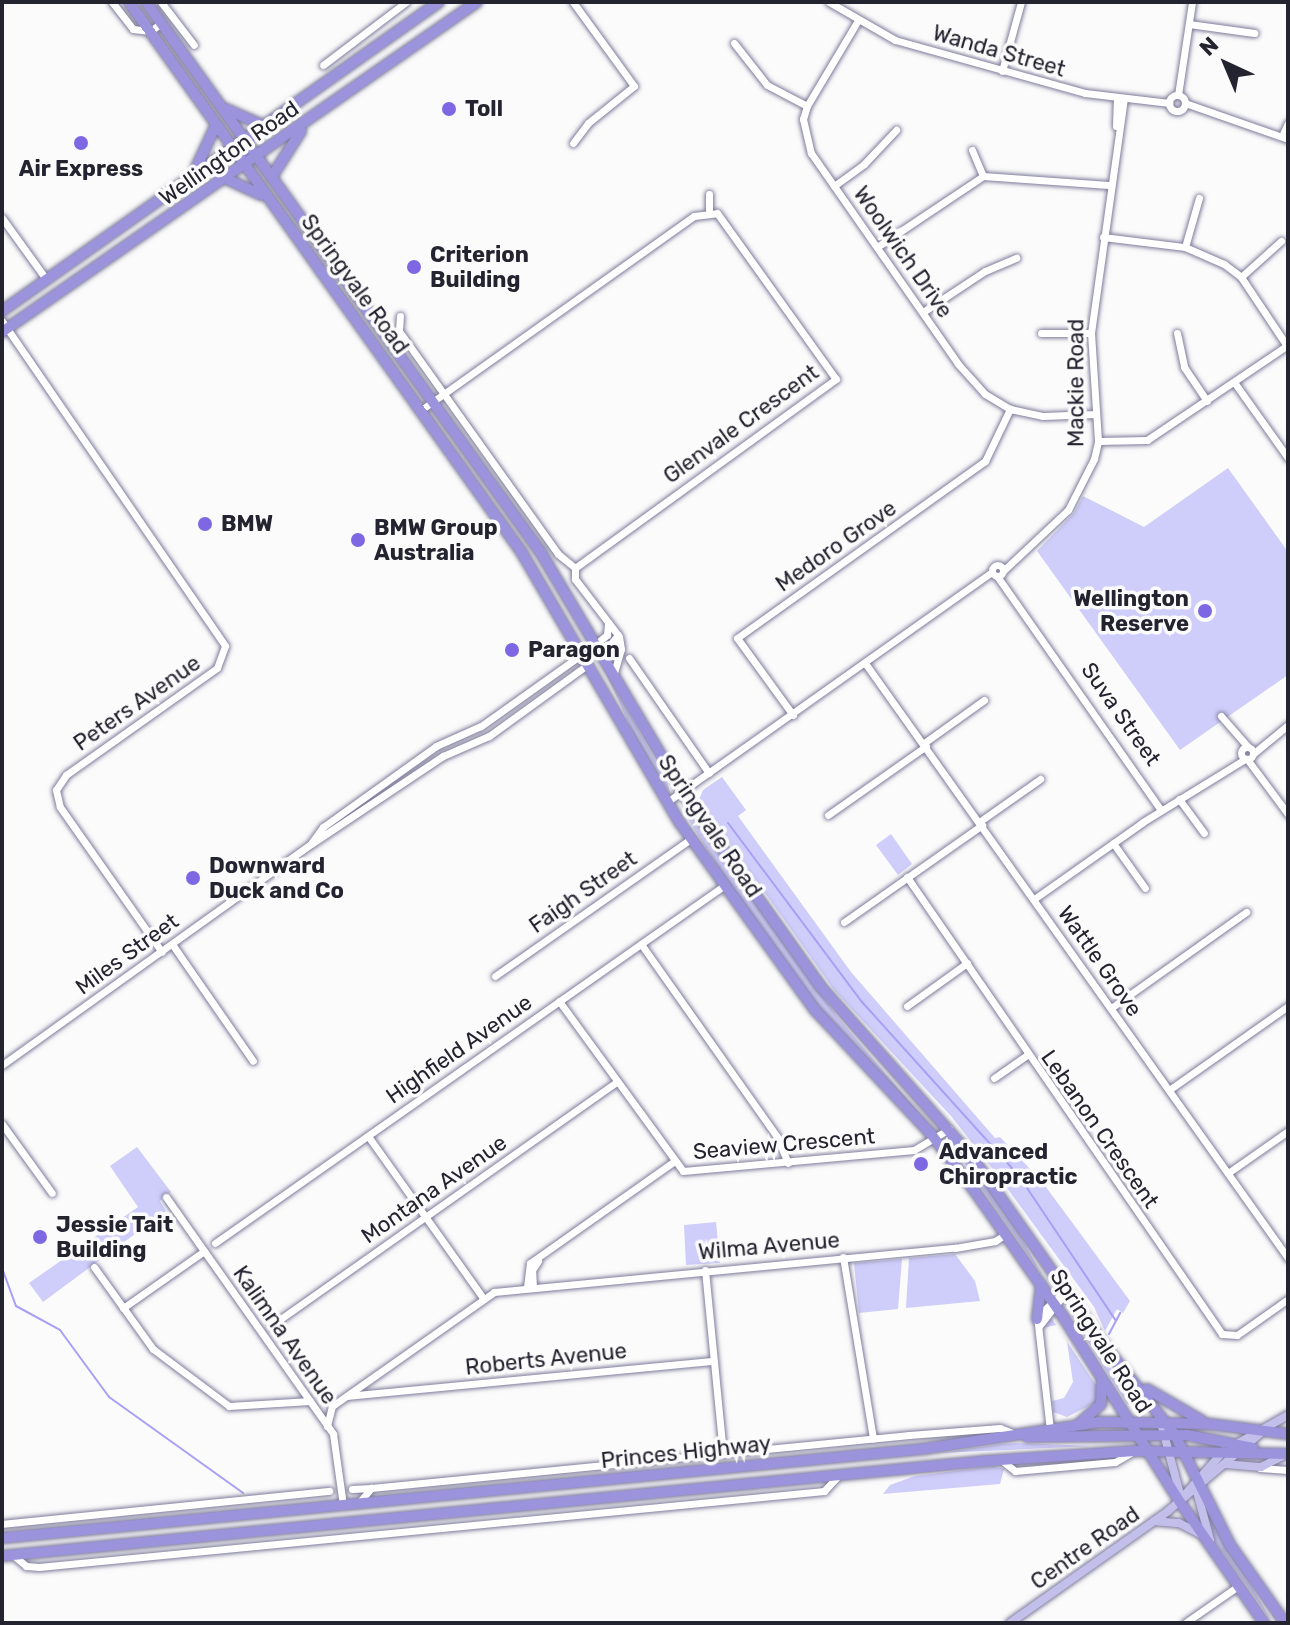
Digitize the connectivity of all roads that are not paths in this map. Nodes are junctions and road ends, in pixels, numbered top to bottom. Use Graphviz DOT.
graph roads {
  1 [pos="112,2"];
  2 [pos="129,2"];
  3 [pos="146,2"];
  4 [pos="161,2"];
  5 [pos="406,2"];
  6 [pos="439,2"];
  7 [pos="477,2"];
  8 [pos="573,2"];
  9 [pos="829,2"];
  10 [pos="1021,2"];
  11 [pos="1192,2"];
  12 [pos="857,22"];
  13 [pos="162,23"];
  14 [pos="1189,24"];
  15 [pos="150,31"];
  16 [pos="1254,33"];
  17 [pos="186,35"];
  18 [pos="734,43"];
  19 [pos="194,45"];
  20 [pos="181,49"];
  21 [pos="323,65"];
  22 [pos="1002,71"];
  23 [pos="1178,95"];
  24 [pos="1120,98"];
  25 [pos="1169,103"];
  26 [pos="1185,103"];
  27 [pos="807,106"];
  28 [pos="226,109"];
  29 [pos="307,123"];
  30 [pos="1288,123"];
  31 [pos="216,125"];
  32 [pos="262,125"];
  33 [pos="896,130"];
  34 [pos="246,137"];
  35 [pos="1285,137"];
  36 [pos="573,143"];
  37 [pos="231,147"];
  38 [pos="972,150"];
  39 [pos="259,156"];
  40 [pos="245,166"];
  41 [pos="193,174"];
  42 [pos="273,175"];
  43 [pos="983,176"];
  44 [pos="227,179"];
  45 [pos="1109,185"];
  46 [pos="834,186"];
  47 [pos="709,194"];
  48 [pos="268,198"];
  49 [pos="1199,198"];
  50 [pos="709,210"];
  51 [pos="2,218"];
  52 [pos="1103,237"];
  53 [pos="1281,241"];
  54 [pos="877,247"];
  55 [pos="1185,247"];
  56 [pos="1016,258"];
  57 [pos="1241,277"];
  58 [pos="46,279"];
  59 [pos="2,311"];
  60 [pos="923,312"];
  61 [pos="400,316"];
  62 [pos="4,327"];
  63 [pos="1041,333"];
  64 [pos="1091,333"];
  65 [pos="1177,333"];
  66 [pos="1288,345"];
  67 [pos="1234,382"];
  68 [pos="445,395"];
  69 [pos="1207,401"];
  70 [pos="433,402"];
  71 [pos="1010,409"];
  72 [pos="421,410"];
  73 [pos="1096,414"];
  74 [pos="1098,441"];
  75 [pos="1288,458"];
  76 [pos="575,568"];
  77 [pos="999,572"];
  78 [pos="187,588"];
  79 [pos="179,593"];
  80 [pos="608,621"];
  81 [pos="618,635"];
  82 [pos="600,648"];
  83 [pos="629,658"];
  84 [pos="584,660"];
  85 [pos="867,662"];
  86 [pos="614,673"];
  87 [pos="540,684"];
  88 [pos="547,694"];
  89 [pos="984,700"];
  90 [pos="793,715"];
  91 [pos="1221,716"];
  92 [pos="1288,725"];
  93 [pos="925,744"];
  94 [pos="436,746"];
  95 [pos="1247,753"];
  96 [pos="443,756"];
  97 [pos="399,773"];
  98 [pos="709,773"];
  99 [pos="1040,779"];
  100 [pos="405,782"];
  101 [pos="683,791"];
  102 [pos="1179,799"];
  103 [pos="667,802"];
  104 [pos="358,803"];
  105 [pos="1165,808"];
  106 [pos="364,811"];
  107 [pos="1288,814"];
  108 [pos="828,815"];
  109 [pos="981,823"];
  110 [pos="1204,833"];
  111 [pos="691,839"];
  112 [pos="1113,843"];
  113 [pos="311,844"];
  114 [pos="907,877"];
  115 [pos="725,885"];
  116 [pos="1145,888"];
  117 [pos="1034,899"];
  118 [pos="1246,912"];
  119 [pos="844,922"];
  120 [pos="172,944"];
  121 [pos="641,944"];
  122 [pos="162,952"];
  123 [pos="967,963"];
  124 [pos="495,976"];
  125 [pos="559,1001"];
  126 [pos="907,1006"];
  127 [pos="1288,1006"];
  128 [pos="1111,1008"];
  129 [pos="1027,1055"];
  130 [pos="253,1061"];
  131 [pos="2,1065"];
  132 [pos="994,1078"];
  133 [pos="617,1082"];
  134 [pos="1169,1090"];
  135 [pos="2,1124"];
  136 [pos="949,1129"];
  137 [pos="1288,1131"];
  138 [pos="368,1136"];
  139 [pos="936,1140"];
  140 [pos="792,1162"];
  141 [pos="674,1164"];
  142 [pos="1228,1173"];
  143 [pos="52,1193"];
  144 [pos="166,1197"];
  145 [pos="425,1217"];
  146 [pos="1006,1234"];
  147 [pos="215,1243"];
  148 [pos="204,1251"];
  149 [pos="843,1257"];
  150 [pos="1288,1258"];
  151 [pos="94,1267"];
  152 [pos="705,1270"];
  153 [pos="1041,1284"];
  154 [pos="530,1287"];
  155 [pos="1066,1291"];
  156 [pos="483,1298"];
  157 [pos="1288,1299"];
  158 [pos="1054,1304"];
  159 [pos="123,1308"];
  160 [pos="1038,1324"];
  161 [pos="272,1325"];
  162 [pos="713,1361"];
  163 [pos="376,1374"];
  164 [pos="1101,1375"];
  165 [pos="1132,1378"];
  166 [pos="382,1394"];
  167 [pos="342,1398"];
  168 [pos="310,1401"];
  169 [pos="1288,1415"];
  170 [pos="1162,1419"];
  171 [pos="1131,1421"];
  172 [pos="1209,1424"];
  173 [pos="1079,1425"];
  174 [pos="327,1426"];
  175 [pos="1050,1430"];
  176 [pos="1263,1431"];
  177 [pos="1288,1434"];
  178 [pos="1175,1435"];
  179 [pos="1018,1436"];
  180 [pos="1140,1436"];
  181 [pos="873,1439"];
  182 [pos="1247,1447"];
  183 [pos="1148,1450"];
  184 [pos="1169,1450"];
  185 [pos="1184,1450"];
  186 [pos="1225,1450"];
  187 [pos="723,1454"];
  188 [pos="871,1454"];
  189 [pos="1288,1454"];
  190 [pos="1225,1464"];
  191 [pos="1260,1468"];
  192 [pos="1288,1470"];
  193 [pos="872,1471"];
  194 [pos="840,1474"];
  195 [pos="1198,1484"];
  196 [pos="718,1486"];
  197 [pos="371,1488"];
  198 [pos="352,1489"];
  199 [pos="329,1491"];
  200 [pos="651,1492"];
  201 [pos="307,1494"];
  202 [pos="719,1500"];
  203 [pos="1180,1502"];
  204 [pos="207,1503"];
  205 [pos="357,1504"];
  206 [pos="343,1505"];
  207 [pos="509,1506"];
  208 [pos="323,1507"];
  209 [pos="652,1507"];
  210 [pos="208,1518"];
  211 [pos="358,1520"];
  212 [pos="511,1520"];
  213 [pos="1154,1521"];
  214 [pos="2,1524"];
  215 [pos="220,1534"];
  216 [pos="360,1534"];
  217 [pos="1202,1534"];
  218 [pos="2,1538"];
  219 [pos="221,1548"];
  220 [pos="1214,1554"];
  221 [pos="7,1555"];
  222 [pos="1238,1586"];
  223 [pos="1011,1623"];
  224 [pos="1185,1623"];
  225 [pos="1264,1623"];
  226 [pos="1285,1623"];
  1 -- 15 [label="street"];
  2 -- 15 [label="highway, Springvale Road"];
  3 -- 13 [label="highway, Springvale Road"];
  4 -- 17 [label="street"];
  5 -- 21 [label="street"];
  6 -- 32 [label="highway, Wellington Road"];
  7 -- 29 [label="highway, Wellington Road"];
  8 -- 36 [label="street"];
  9 -- 12 [label="street, Wanda Street"];
  10 -- 22 [label="street"];
  11 -- 14 [label="street"];
  12 -- 22 [label="street, Wanda Street"];
  12 -- 27 [label="street"];
  13 -- 15 [label="street"];
  13 -- 20 [label="highway, Springvale Road"];
  14 -- 16 [label="street"];
  14 -- 23 [label="street"];
  15 -- 31 [label="highway, Springvale Road"];
  17 -- 19 [label="street"];
  17 -- 20 [label="street"];
  18 -- 27 [label="street"];
  20 -- 28 [label="highway, Springvale Road"];
  22 -- 24 [label="street, Wanda Street"];
  23 -- 25 [label="street"];
  23 -- 26 [label="street"];
  24 -- 25 [label="street, Wanda Street"];
  24 -- 45 [label="street, Mackie Road"];
  25 -- 26 [label="street, Wanda Street"];
  26 -- 35 [label="street"];
  27 -- 46 [label="street, Woolwich Drive"];
  28 -- 32 [label="highway"];
  28 -- 34 [label="highway, Springvale Road"];
  29 -- 39 [label="highway, Wellington Road"];
  29 -- 42 [label="highway"];
  30 -- 35 [label="street"];
  31 -- 37 [label="highway, Springvale Road"];
  31 -- 41 [label="highway"];
  32 -- 34 [label="highway, Wellington Road"];
  33 -- 46 [label="street"];
  34 -- 37 [label="highway, Wellington Road"];
  34 -- 39 [label="highway, Springvale Road"];
  37 -- 40 [label="highway, Springvale Road"];
  37 -- 41 [label="highway, Wellington Road"];
  38 -- 43 [label="street"];
  39 -- 40 [label="highway, Wellington Road"];
  39 -- 42 [label="highway, Springvale Road"];
  40 -- 44 [label="highway, Wellington Road"];
  40 -- 48 [label="highway, Springvale Road"];
  41 -- 58 [label="highway, Wellington Road"];
  42 -- 70 [label="highway, Springvale Road"];
  43 -- 45 [label="street"];
  43 -- 54 [label="street"];
  44 -- 48 [label="highway"];
  44 -- 62 [label="highway, Wellington Road"];
  45 -- 52 [label="street, Mackie Road"];
  46 -- 54 [label="street, Woolwich Drive"];
  47 -- 50 [label="street"];
  48 -- 72 [label="highway, Springvale Road"];
  49 -- 55 [label="street"];
  50 -- 68 [label="street"];
  50 -- 76 [label="street, Glenvale Crescent"];
  51 -- 58 [label="street"];
  52 -- 55 [label="street"];
  52 -- 64 [label="street, Mackie Road"];
  53 -- 57 [label="street"];
  54 -- 60 [label="street, Woolwich Drive"];
  55 -- 57 [label="street"];
  56 -- 60 [label="street"];
  57 -- 66 [label="street"];
  58 -- 59 [label="highway, Wellington Road"];
  60 -- 71 [label="street, Woolwich Drive"];
  61 -- 68 [label="street, Springvale Road"];
  62 -- 78 [label="street, Peters Avenue"];
  63 -- 64 [label="street"];
  64 -- 73 [label="street, Mackie Road"];
  65 -- 69 [label="street"];
  66 -- 67 [label="street"];
  67 -- 69 [label="street"];
  67 -- 75 [label="street"];
  68 -- 70 [label="street"];
  68 -- 76 [label="street, Springvale Road"];
  69 -- 74 [label="street"];
  70 -- 72 [label="street"];
  70 -- 82 [label="highway, Springvale Road"];
  71 -- 73 [label="street, Woolwich Drive"];
  71 -- 90 [label="street, Medoro Grove"];
  72 -- 84 [label="highway, Springvale Road"];
  73 -- 74 [label="street, Mackie Road"];
  74 -- 77 [label="street, Mackie Road"];
  76 -- 80 [label="street, Springvale Road"];
  77 -- 85 [label="street, Mackie Road"];
  77 -- 105 [label="street, Suva Street"];
  78 -- 79 [label="street"];
  78 -- 122 [label="street, Peters Avenue"];
  80 -- 81 [label="street, Springvale Road"];
  80 -- 82 [label="street"];
  81 -- 82 [label="street"];
  81 -- 86 [label="street"];
  82 -- 84 [label="highway"];
  82 -- 86 [label="highway, Springvale Road"];
  83 -- 98 [label="street"];
  84 -- 87 [label="street, Miles Street"];
  84 -- 88 [label="street, Miles Street"];
  84 -- 103 [label="highway, Springvale Road"];
  85 -- 90 [label="street, Mackie Road"];
  85 -- 93 [label="street, Wattle Grove"];
  86 -- 101 [label="highway, Springvale Road"];
  87 -- 88 [label="street"];
  87 -- 94 [label="street, Miles Street"];
  88 -- 96 [label="street, Miles Street"];
  89 -- 93 [label="street"];
  90 -- 98 [label="street, Mackie Road"];
  91 -- 95 [label="street"];
  92 -- 95 [label="street"];
  93 -- 108 [label="street"];
  93 -- 109 [label="street, Wattle Grove"];
  94 -- 96 [label="street"];
  94 -- 97 [label="street, Miles Street"];
  95 -- 102 [label="street"];
  95 -- 107 [label="street"];
  96 -- 100 [label="street, Miles Street"];
  97 -- 100 [label="street"];
  97 -- 104 [label="street, Miles Street"];
  98 -- 101 [label="street, Mackie Road"];
  99 -- 109 [label="street"];
  100 -- 106 [label="street, Miles Street"];
  101 -- 103 [label="street, Mackie Road"];
  101 -- 136 [label="highway, Springvale Road"];
  102 -- 105 [label="street"];
  102 -- 110 [label="street"];
  103 -- 111 [label="highway, Springvale Road"];
  104 -- 106 [label="street"];
  104 -- 113 [label="street, Miles Street"];
  105 -- 112 [label="street"];
  106 -- 113 [label="street, Miles Street"];
  109 -- 114 [label="street"];
  109 -- 117 [label="street, Wattle Grove"];
  111 -- 115 [label="highway, Springvale Road"];
  111 -- 124 [label="street, Faigh Street"];
  112 -- 116 [label="street"];
  112 -- 117 [label="street"];
  113 -- 120 [label="street, Miles Street"];
  114 -- 119 [label="street"];
  114 -- 123 [label="street, Lebanon Crescent"];
  115 -- 121 [label="street, Highfield Avenue"];
  115 -- 139 [label="highway, Springvale Road"];
  117 -- 128 [label="street, Wattle Grove"];
  118 -- 128 [label="street"];
  120 -- 122 [label="street, Miles Street"];
  120 -- 130 [label="street"];
  121 -- 125 [label="street, Highfield Avenue"];
  121 -- 140 [label="street"];
  122 -- 131 [label="street, Miles Street"];
  123 -- 126 [label="street"];
  123 -- 129 [label="street, Lebanon Crescent"];
  125 -- 133 [label="street, Seaview Crescent"];
  125 -- 138 [label="street, Highfield Avenue"];
  127 -- 134 [label="street"];
  128 -- 134 [label="street, Wattle Grove"];
  129 -- 132 [label="street"];
  129 -- 157 [label="street, Lebanon Crescent"];
  133 -- 141 [label="street, Seaview Crescent"];
  133 -- 145 [label="street, Montana Avenue"];
  134 -- 142 [label="street, Wattle Grove"];
  135 -- 143 [label="street"];
  136 -- 139 [label="street, Seaview Crescent"];
  136 -- 155 [label="highway, Springvale Road"];
  137 -- 142 [label="street"];
  138 -- 145 [label="street"];
  138 -- 147 [label="street, Highfield Avenue"];
  139 -- 140 [label="street, Seaview Crescent"];
  139 -- 146 [label="highway, Springvale Road"];
  140 -- 141 [label="street, Seaview Crescent"];
  141 -- 154 [label="street"];
  142 -- 150 [label="street, Wattle Grove"];
  144 -- 148 [label="street, Kalimna Avenue"];
  145 -- 156 [label="street"];
  145 -- 161 [label="street, Montana Avenue"];
  146 -- 149 [label="street, Wilma Avenue"];
  146 -- 153 [label="highway, Springvale Road"];
  148 -- 159 [label="street"];
  148 -- 168 [label="street, Kalimna Avenue"];
  149 -- 152 [label="street, Wilma Avenue"];
  149 -- 181 [label="street"];
  151 -- 159 [label="street"];
  152 -- 154 [label="street, Wilma Avenue"];
  152 -- 162 [label="street"];
  153 -- 158 [label="highway, Springvale Road"];
  153 -- 160 [label="highway"];
  154 -- 156 [label="street, Wilma Avenue"];
  155 -- 158 [label="street"];
  155 -- 165 [label="highway, Springvale Road"];
  156 -- 163 [label="street"];
  158 -- 160 [label="street"];
  158 -- 164 [label="highway, Springvale Road"];
  159 -- 168 [label="street"];
  160 -- 175 [label="street"];
  162 -- 166 [label="street, Roberts Avenue"];
  162 -- 187 [label="street"];
  163 -- 166 [label="street"];
  163 -- 167 [label="street"];
  164 -- 171 [label="highway, Springvale Road"];
  164 -- 173 [label="highway"];
  165 -- 170 [label="highway, Springvale Road"];
  165 -- 172 [label="highway"];
  166 -- 167 [label="street, Roberts Avenue"];
  167 -- 174 [label="street"];
  168 -- 174 [label="street, Kalimna Avenue"];
  169 -- 176 [label="main road, Centre Road"];
  170 -- 171 [label="highway, Princes Highway"];
  170 -- 172 [label="highway, Princes Highway"];
  170 -- 178 [label="highway, Springvale Road"];
  171 -- 173 [label="highway, Princes Highway"];
  171 -- 180 [label="highway, Springvale Road"];
  172 -- 176 [label="highway, Princes Highway"];
  173 -- 175 [label="highway, Princes Highway"];
  174 -- 206 [label="street, Kalimna Avenue"];
  175 -- 179 [label="highway, Princes Highway"];
  176 -- 177 [label="highway, Princes Highway"];
  176 -- 182 [label="main road, Centre Road"];
  178 -- 180 [label="highway, Princes Highway"];
  178 -- 182 [label="highway, Princes Highway"];
  178 -- 184 [label="main road"];
  178 -- 185 [label="highway, Springvale Road"];
  179 -- 180 [label="highway, Princes Highway"];
  179 -- 181 [label="street, Princes Highway"];
  179 -- 188 [label="highway, Princes Highway"];
  180 -- 183 [label="highway, Springvale Road"];
  181 -- 187 [label="street, Princes Highway"];
  182 -- 186 [label="highway, Princes Highway"];
  182 -- 189 [label="highway, Princes Highway"];
  182 -- 190 [label="main road, Centre Road"];
  183 -- 184 [label="highway, Princes Highway"];
  183 -- 193 [label="highway, Princes Highway"];
  183 -- 203 [label="highway, Springvale Road"];
  184 -- 185 [label="highway, Princes Highway"];
  184 -- 203 [label="main road"];
  185 -- 186 [label="highway, Princes Highway"];
  185 -- 195 [label="highway, Springvale Road"];
  186 -- 195 [label="main road, Centre Road"];
  187 -- 197 [label="street, Princes Highway"];
  188 -- 193 [label="highway"];
  188 -- 205 [label="highway, Princes Highway"];
  189 -- 191 [label="main road"];
  190 -- 191 [label="main road"];
  190 -- 195 [label="main road, Centre Road"];
  191 -- 192 [label="street"];
  193 -- 194 [label="highway, Princes Highway"];
  194 -- 196 [label="highway, Princes Highway"];
  194 -- 202 [label="street, Princes Highway"];
  195 -- 203 [label="main road, Centre Road"];
  195 -- 203 [label="main road, Centre Road"];
  195 -- 220 [label="main road"];
  195 -- 226 [label="highway, Springvale Road"];
  196 -- 200 [label="highway, Princes Highway"];
  196 -- 202 [label="street"];
  197 -- 198 [label="street, Princes Highway"];
  197 -- 205 [label="street"];
  199 -- 201 [label="street"];
  200 -- 207 [label="highway, Princes Highway"];
  200 -- 209 [label="street, Princes Highway"];
  201 -- 204 [label="street"];
  201 -- 208 [label="street"];
  202 -- 209 [label="street, Princes Highway"];
  203 -- 213 [label="main road, Centre Road"];
  203 -- 217 [label="highway, Springvale Road"];
  204 -- 210 [label="street"];
  204 -- 214 [label="street"];
  205 -- 206 [label="highway, Princes Highway"];
  205 -- 211 [label="highway"];
  206 -- 208 [label="highway, Princes Highway"];
  207 -- 211 [label="highway, Princes Highway"];
  207 -- 212 [label="street"];
  208 -- 210 [label="highway, Princes Highway"];
  209 -- 212 [label="street, Princes Highway"];
  210 -- 218 [label="highway, Princes Highway"];
  211 -- 215 [label="highway, Princes Highway"];
  211 -- 216 [label="street"];
  212 -- 216 [label="street, Princes Highway"];
  213 -- 217 [label="main road"];
  213 -- 223 [label="main road, Centre Road"];
  215 -- 219 [label="street"];
  215 -- 221 [label="highway, Princes Highway"];
  216 -- 219 [label="street, Princes Highway"];
  217 -- 220 [label="highway, Springvale Road"];
  219 -- 221 [label="street, Princes Highway"];
  220 -- 222 [label="highway, Springvale Road"];
  222 -- 224 [label="street"];
  222 -- 225 [label="highway, Springvale Road"];
}
